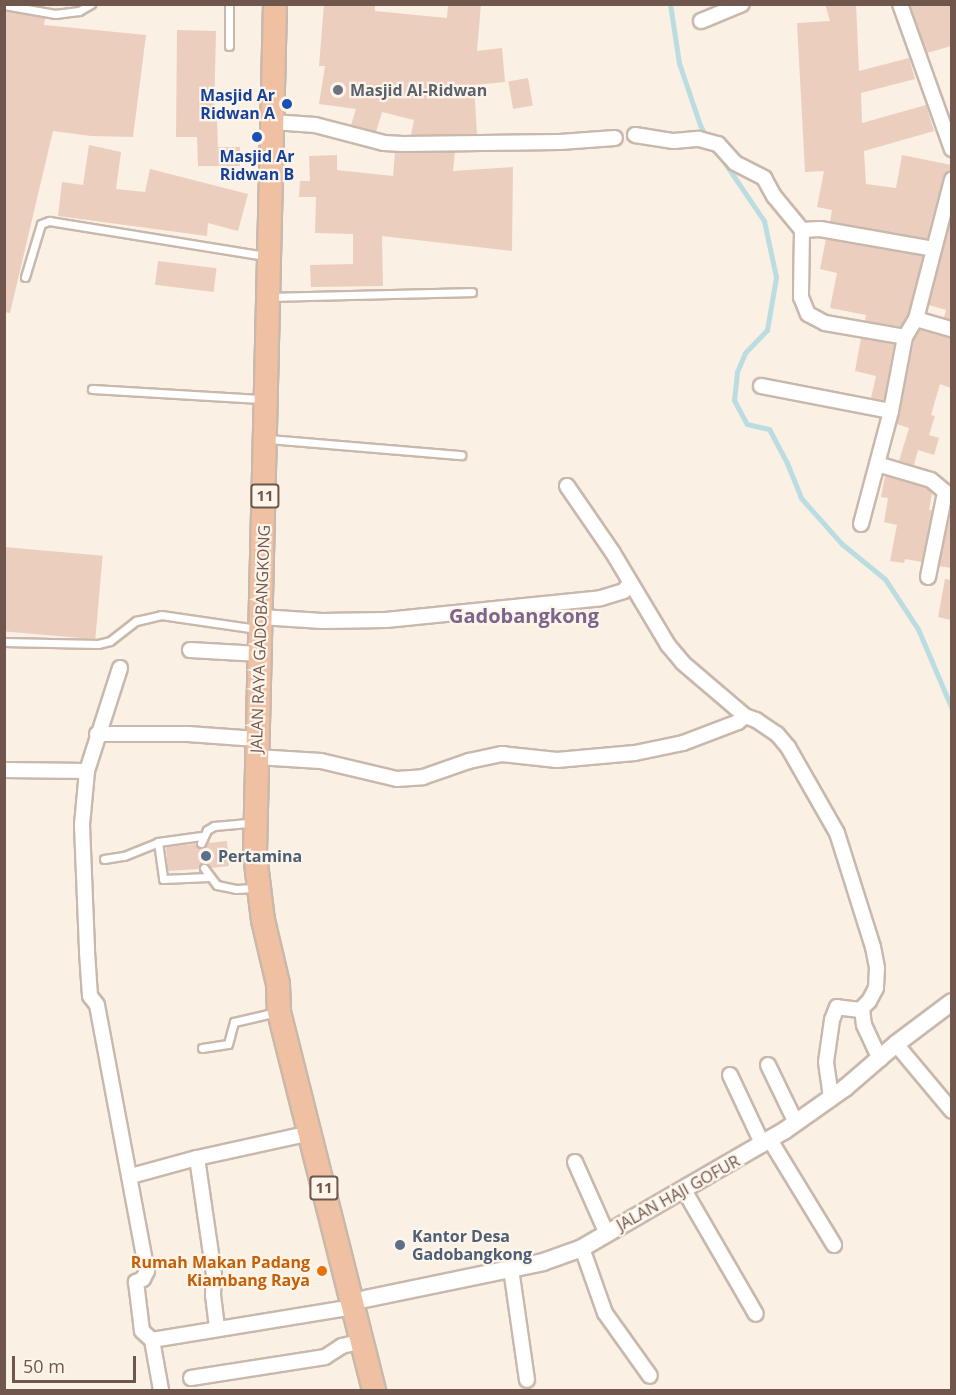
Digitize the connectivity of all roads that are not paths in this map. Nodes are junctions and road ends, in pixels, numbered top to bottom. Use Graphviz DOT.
graph roads {
  1 [pos="91,4"];
  2 [pos="229,4"];
  3 [pos="275,4"];
  4 [pos="900,4"];
  5 [pos="4,5"];
  6 [pos="739,5"];
  7 [pos="700,21"];
  8 [pos="229,46"];
  9 [pos="273,122"];
  10 [pos="634,135"];
  11 [pos="615,138"];
  12 [pos="951,149"];
  13 [pos="951,180"];
  14 [pos="949,202"];
  15 [pos="802,230"];
  16 [pos="933,249"];
  17 [pos="270,257"];
  18 [pos="26,277"];
  19 [pos="472,292"];
  20 [pos="269,297"];
  21 [pos="916,319"];
  22 [pos="951,329"];
  23 [pos="906,337"];
  24 [pos="761,386"];
  25 [pos="92,389"];
  26 [pos="267,400"];
  27 [pos="891,411"];
  28 [pos="266,438"];
  29 [pos="460,455"];
  30 [pos="878,464"];
  31 [pos="567,486"];
  32 [pos="948,495"];
  33 [pos="861,524"];
  34 [pos="928,577"];
  35 [pos="629,584"];
  36 [pos="261,623"];
  37 [pos="4,642"];
  38 [pos="190,650"];
  39 [pos="260,654"];
  40 [pos="120,668"];
  41 [pos="745,716"];
  42 [pos="97,734"];
  43 [pos="256,748"];
  44 [pos="4,770"];
  45 [pos="87,771"];
  46 [pos="254,823"];
  47 [pos="158,842"];
  48 [pos="104,859"];
  49 [pos="204,868"];
  50 [pos="209,878"];
  51 [pos="258,888"];
  52 [pos="278,984"];
  53 [pos="951,1002"];
  54 [pos="862,1009"];
  55 [pos="279,1012"];
  56 [pos="896,1044"];
  57 [pos="202,1048"];
  58 [pos="880,1059"];
  59 [pos="768,1065"];
  60 [pos="730,1075"];
  61 [pos="831,1098"];
  62 [pos="951,1111"];
  63 [pos="796,1123"];
  64 [pos="310,1133"];
  65 [pos="766,1142"];
  66 [pos="196,1158"];
  67 [pos="575,1162"];
  68 [pos="131,1176"];
  69 [pos="684,1190"];
  70 [pos="607,1234"];
  71 [pos="834,1245"];
  72 [pos="582,1248"];
  73 [pos="511,1269"];
  74 [pos="359,1303"];
  75 [pos="756,1314"];
  76 [pos="217,1329"];
  77 [pos="152,1340"];
  78 [pos="362,1341"];
  79 [pos="650,1376"];
  80 [pos="191,1378"];
  81 [pos="526,1380"];
  82 [pos="160,1390"];
  83 [pos="374,1390"];
  84 [pos="387,1390"];
  1 -- 5 [label="lane"];
  2 -- 8 [label="lane"];
  3 -- 9 [label="highway, JALAN RAYA GADOBANGKONG / 11"];
  4 -- 12 [label="street"];
  6 -- 7 [label="street"];
  9 -- 11 [label="street"];
  9 -- 17 [label="highway, JALAN RAYA GADOBANGKONG / 11"];
  10 -- 15 [label="street"];
  13 -- 14 [label="street"];
  14 -- 16 [label="street"];
  15 -- 16 [label="street"];
  15 -- 23 [label="street"];
  16 -- 21 [label="street"];
  17 -- 18 [label="lane"];
  17 -- 20 [label="highway, JALAN RAYA GADOBANGKONG / 11"];
  19 -- 20 [label="lane"];
  20 -- 26 [label="highway, JALAN RAYA GADOBANGKONG / 11"];
  21 -- 22 [label="street"];
  21 -- 23 [label="street"];
  23 -- 27 [label="street"];
  24 -- 27 [label="street"];
  25 -- 26 [label="lane"];
  26 -- 28 [label="highway, JALAN RAYA GADOBANGKONG / 11"];
  27 -- 30 [label="street"];
  28 -- 29 [label="lane"];
  28 -- 36 [label="highway, JALAN RAYA GADOBANGKONG / 11"];
  30 -- 32 [label="street"];
  30 -- 33 [label="street"];
  31 -- 35 [label="street"];
  32 -- 34 [label="street"];
  35 -- 36 [label="street"];
  35 -- 41 [label="street"];
  36 -- 37 [label="lane"];
  36 -- 39 [label="highway, JALAN RAYA GADOBANGKONG / 11"];
  38 -- 39 [label="street"];
  39 -- 43 [label="highway, JALAN RAYA GADOBANGKONG / 11"];
  40 -- 42 [label="street"];
  41 -- 43 [label="street"];
  41 -- 54 [label="street"];
  42 -- 43 [label="street"];
  42 -- 45 [label="street"];
  43 -- 46 [label="highway, JALAN RAYA GADOBANGKONG / 11"];
  44 -- 45 [label="street"];
  45 -- 68 [label="street"];
  46 -- 47 [label="lane"];
  46 -- 51 [label="highway, JALAN RAYA GADOBANGKONG / 11"];
  47 -- 48 [label="lane"];
  47 -- 50 [label="lane"];
  49 -- 50 [label="lane"];
  50 -- 51 [label="lane"];
  51 -- 52 [label="highway, JALAN RAYA GADOBANGKONG / 11"];
  52 -- 55 [label="highway, JALAN RAYA GADOBANGKONG / 11"];
  52 -- 74 [label="highway, JALAN RAYA GADOBANGKONG / 11"];
  53 -- 56 [label="street, JALAN HAJI GOFUR"];
  54 -- 58 [label="street"];
  54 -- 61 [label="street"];
  55 -- 57 [label="lane"];
  55 -- 64 [label="highway, JALAN RAYA GADOBANGKONG / 11"];
  56 -- 58 [label="street, JALAN HAJI GOFUR"];
  56 -- 62 [label="street"];
  58 -- 61 [label="street, JALAN HAJI GOFUR"];
  59 -- 63 [label="street"];
  60 -- 65 [label="street"];
  61 -- 63 [label="street, JALAN HAJI GOFUR"];
  63 -- 65 [label="street, JALAN HAJI GOFUR"];
  64 -- 66 [label="street"];
  64 -- 74 [label="highway, JALAN RAYA GADOBANGKONG / 11"];
  65 -- 69 [label="street, JALAN HAJI GOFUR"];
  65 -- 71 [label="street"];
  66 -- 68 [label="street"];
  66 -- 76 [label="street"];
  67 -- 70 [label="street"];
  68 -- 77 [label="street"];
  69 -- 70 [label="street, JALAN HAJI GOFUR"];
  69 -- 75 [label="street"];
  70 -- 72 [label="street, JALAN HAJI GOFUR"];
  72 -- 73 [label="street, JALAN HAJI GOFUR"];
  72 -- 79 [label="street"];
  73 -- 74 [label="street, JALAN HAJI GOFUR"];
  73 -- 81 [label="street"];
  74 -- 76 [label="street"];
  74 -- 78 [label="highway, JALAN RAYA GADOBANGKONG / 11"];
  74 -- 84 [label="highway, JALAN RAYA GADOBANGKONG / 11"];
  76 -- 77 [label="street"];
  77 -- 82 [label="street"];
  78 -- 80 [label="street"];
  78 -- 83 [label="highway, JALAN RAYA GADOBANGKONG / 11"];
}
